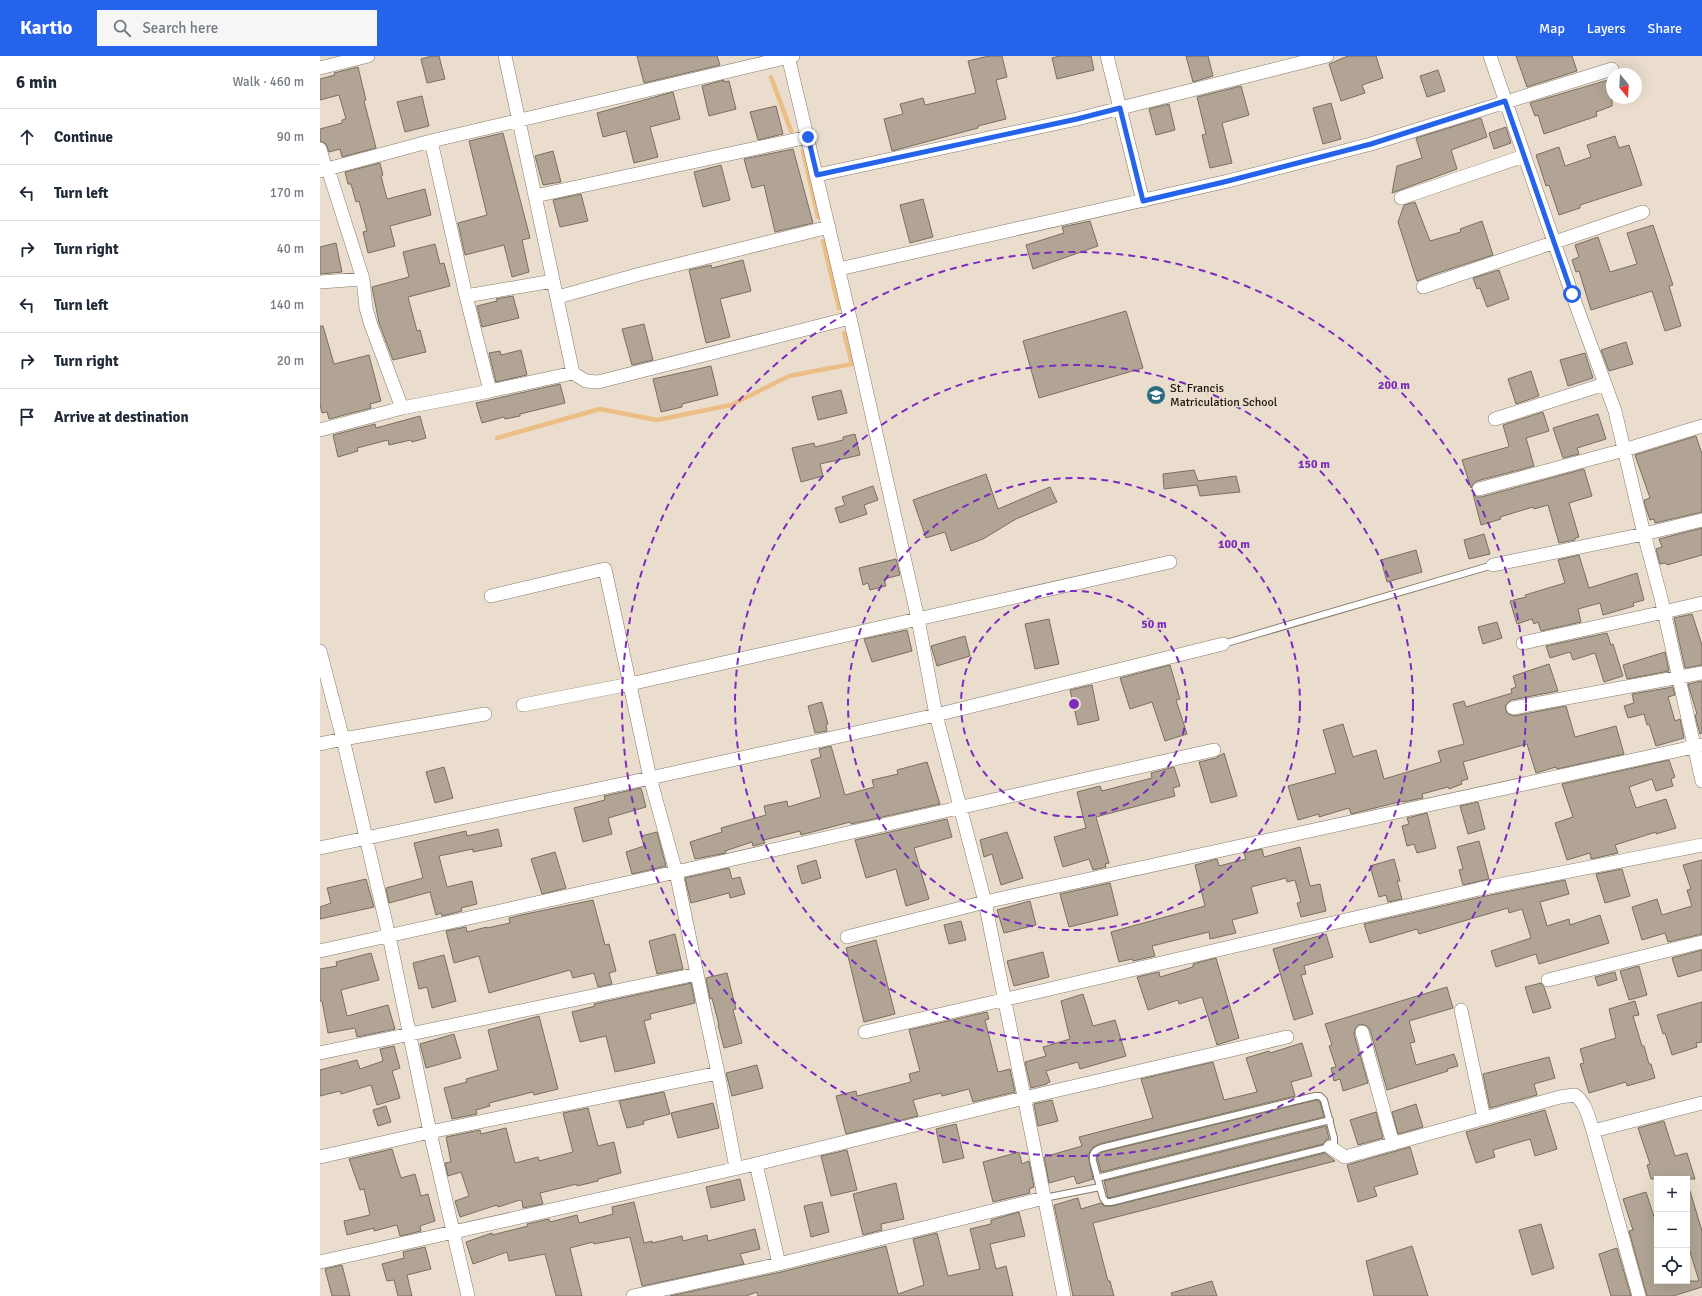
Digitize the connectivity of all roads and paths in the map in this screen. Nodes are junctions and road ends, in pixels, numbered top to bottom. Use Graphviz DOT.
graph roads {
  1 [pos="368,56"];
  2 [pos="506,56"];
  3 [pos="790,56"];
  4 [pos="1107,56"];
  5 [pos="1327,56"];
  6 [pos="1490,56"];
  7 [pos="320,68"];
  8 [pos="1606,70"];
  9 [pos="1505,101"];
  10 [pos="1120,108"];
  11 [pos="519,120"];
  12 [pos="808,137"];
  13 [pos="431,141"];
  14 [pos="320,148"];
  15 [pos="1524,156"];
  16 [pos="324,170"];
  17 [pos="817,175"];
  18 [pos="535,196"];
  19 [pos="1401,198"];
  20 [pos="1143,201"];
  21 [pos="1643,212"];
  22 [pos="830,227"];
  23 [pos="1554,242"];
  24 [pos="839,269"];
  25 [pos="363,279"];
  26 [pos="553,281"];
  27 [pos="320,282"];
  28 [pos="1423,287"];
  29 [pos="466,296"];
  30 [pos="558,296"];
  31 [pos="850,318"];
  32 [pos="573,373"];
  33 [pos="1605,384"];
  34 [pos="490,392"];
  35 [pos="402,408"];
  36 [pos="1495,419"];
  37 [pos="1702,426"];
  38 [pos="320,430"];
  39 [pos="1624,450"];
  40 [pos="1479,489"];
  41 [pos="1702,520"];
  42 [pos="1644,534"];
  43 [pos="1170,562"];
  44 [pos="1493,565"];
  45 [pos="491,596"];
  46 [pos="1702,602"];
  47 [pos="1664,612"];
  48 [pos="918,619"];
  49 [pos="1523,643"];
  50 [pos="1223,644"];
  51 [pos="320,650"];
  52 [pos="1702,673"];
  53 [pos="1680,678"];
  54 [pos="630,684"];
  55 [pos="523,705"];
  56 [pos="1513,708"];
  57 [pos="485,714"];
  58 [pos="936,715"];
  59 [pos="343,739"];
  60 [pos="320,744"];
  61 [pos="1698,746"];
  62 [pos="1214,750"];
  63 [pos="650,778"];
  64 [pos="1702,781"];
  65 [pos="960,806"];
  66 [pos="366,838"];
  67 [pos="1702,845"];
  68 [pos="320,848"];
  69 [pos="676,872"];
  70 [pos="985,902"];
  71 [pos="389,936"];
  72 [pos="847,937"];
  73 [pos="1702,942"];
  74 [pos="320,951"];
  75 [pos="697,974"];
  76 [pos="1548,980"];
  77 [pos="1004,1001"];
  78 [pos="1461,1010"];
  79 [pos="865,1032"];
  80 [pos="1362,1032"];
  81 [pos="409,1033"];
  82 [pos="1287,1037"];
  83 [pos="320,1053"];
  84 [pos="718,1073"];
  85 [pos="1024,1098"];
  86 [pos="1702,1103"];
  87 [pos="1484,1118"];
  88 [pos="1330,1120"];
  89 [pos="1593,1131"];
  90 [pos="430,1132"];
  91 [pos="1393,1144"];
  92 [pos="1330,1147"];
  93 [pos="320,1157"];
  94 [pos="756,1164"];
  95 [pos="736,1168"];
  96 [pos="1097,1178"];
  97 [pos="1100,1187"];
  98 [pos="1044,1198"];
  99 [pos="453,1232"];
  100 [pos="320,1262"];
  101 [pos="779,1264"];
  102 [pos="468,1296"];
  103 [pos="633,1296"];
  104 [pos="1064,1296"];
  105 [pos="1639,1296"];
  1 -- 7 [label="street"];
  2 -- 11 [label="street"];
  3 -- 11 [label="street"];
  3 -- 12 [label="street"];
  4 -- 10 [label="street"];
  5 -- 10 [label="street"];
  6 -- 9 [label="street"];
  8 -- 9 [label="street"];
  9 -- 15 [label="street"];
  9 -- 20 [label="street"];
  10 -- 17 [label="street"];
  10 -- 20 [label="street"];
  11 -- 13 [label="street"];
  11 -- 18 [label="street"];
  12 -- 17 [label="street"];
  12 -- 18 [label="street"];
  13 -- 16 [label="street"];
  13 -- 29 [label="street"];
  14 -- 16 [label="street"];
  15 -- 19 [label="street"];
  15 -- 23 [label="street"];
  16 -- 25 [label="street"];
  17 -- 22 [label="street"];
  18 -- 26 [label="street"];
  20 -- 24 [label="street"];
  21 -- 23 [label="street"];
  22 -- 24 [label="street"];
  22 -- 30 [label="street"];
  23 -- 28 [label="street"];
  23 -- 33 [label="street"];
  24 -- 31 [label="street"];
  25 -- 27 [label="street"];
  25 -- 35 [label="street"];
  26 -- 29 [label="street"];
  26 -- 30 [label="street"];
  29 -- 34 [label="street"];
  30 -- 32 [label="street"];
  31 -- 32 [label="street"];
  31 -- 48 [label="street"];
  32 -- 34 [label="street"];
  33 -- 36 [label="street"];
  33 -- 39 [label="street"];
  34 -- 35 [label="street"];
  35 -- 38 [label="street"];
  37 -- 39 [label="street"];
  39 -- 40 [label="street"];
  39 -- 42 [label="street"];
  41 -- 42 [label="street"];
  42 -- 44 [label="street"];
  42 -- 47 [label="street"];
  43 -- 48 [label="street"];
  44 -- 50 [label="lane"];
  45 -- 54 [label="street"];
  46 -- 47 [label="street"];
  47 -- 49 [label="street"];
  47 -- 53 [label="street"];
  48 -- 54 [label="street"];
  48 -- 58 [label="street"];
  50 -- 58 [label="street"];
  51 -- 59 [label="street"];
  52 -- 53 [label="street"];
  53 -- 56 [label="street"];
  53 -- 61 [label="street"];
  54 -- 55 [label="street"];
  54 -- 63 [label="street"];
  57 -- 59 [label="street"];
  58 -- 63 [label="street"];
  58 -- 65 [label="street"];
  59 -- 60 [label="street"];
  59 -- 66 [label="street"];
  61 -- 64 [label="street"];
  61 -- 70 [label="street"];
  62 -- 65 [label="street"];
  63 -- 66 [label="street"];
  63 -- 69 [label="street"];
  65 -- 69 [label="street"];
  65 -- 70 [label="street"];
  66 -- 68 [label="street"];
  66 -- 71 [label="street"];
  67 -- 77 [label="street"];
  69 -- 71 [label="street"];
  69 -- 75 [label="street"];
  70 -- 72 [label="street"];
  70 -- 77 [label="street"];
  71 -- 74 [label="street"];
  71 -- 81 [label="street"];
  73 -- 76 [label="street"];
  75 -- 81 [label="street"];
  75 -- 84 [label="street"];
  77 -- 79 [label="street"];
  77 -- 85 [label="street"];
  78 -- 87 [label="street"];
  80 -- 91 [label="street"];
  81 -- 83 [label="street"];
  81 -- 90 [label="street"];
  82 -- 85 [label="street"];
  84 -- 90 [label="street"];
  84 -- 95 [label="street"];
  85 -- 94 [label="street"];
  85 -- 98 [label="street"];
  86 -- 89 [label="street"];
  87 -- 89 [label="street"];
  87 -- 91 [label="street"];
  88 -- 92 [label="lane"];
  88 -- 96 [label="lane"];
  88 -- 96 [label="lane"];
  89 -- 105 [label="street"];
  90 -- 93 [label="street"];
  90 -- 99 [label="street"];
  91 -- 92 [label="street"];
  92 -- 97 [label="lane"];
  94 -- 95 [label="street"];
  94 -- 101 [label="street"];
  95 -- 99 [label="street"];
  96 -- 97 [label="lane"];
  97 -- 98 [label="lane"];
  98 -- 101 [label="street"];
  98 -- 104 [label="street"];
  99 -- 100 [label="street"];
  99 -- 102 [label="street"];
  101 -- 103 [label="street"];
}
